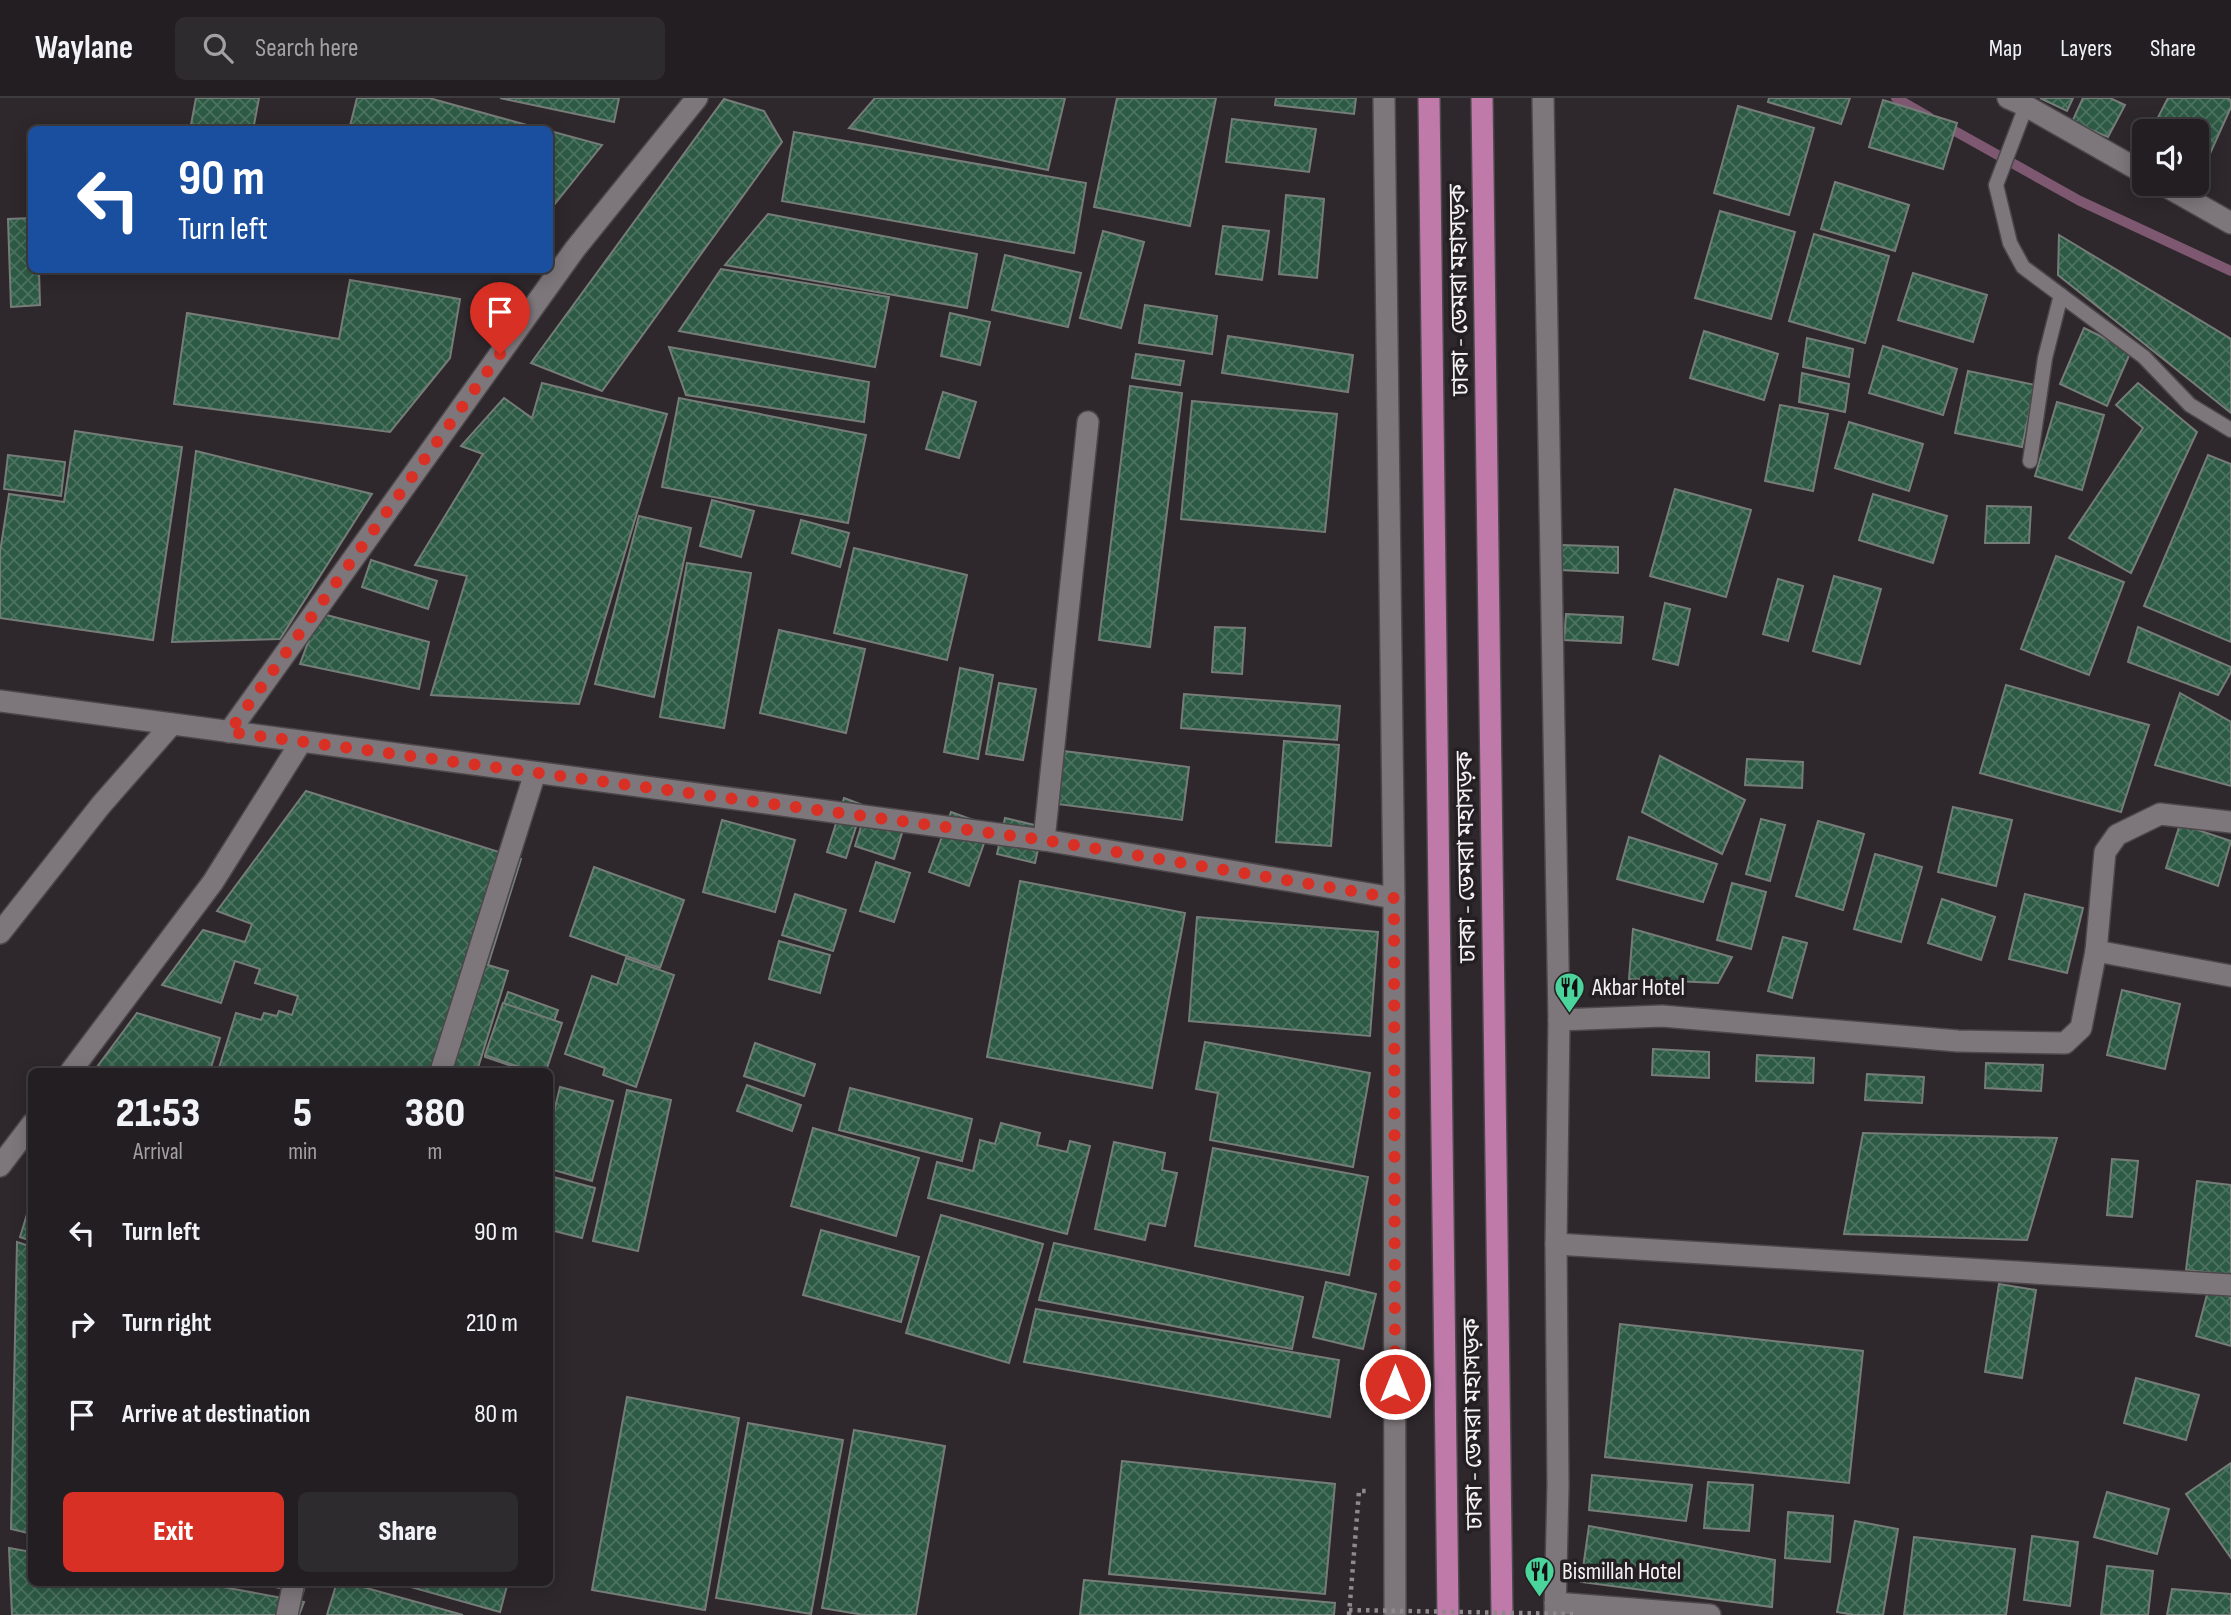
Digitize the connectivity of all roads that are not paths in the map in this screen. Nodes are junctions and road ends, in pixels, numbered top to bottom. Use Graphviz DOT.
graph roads {
  1 [pos="1384,98"];
  2 [pos="1429,98"];
  3 [pos="1482,98"];
  4 [pos="1543,98"];
  5 [pos="694,99"];
  6 [pos="2018,108"];
  7 [pos="2132,167"];
  8 [pos="2183,196"];
  9 [pos="2231,223"];
  10 [pos="2061,295"];
  11 [pos="1088,422"];
  12 [pos="2231,430"];
  13 [pos="2030,461"];
  14 [pos="0,701"];
  15 [pos="172,724"];
  16 [pos="229,732"];
  17 [pos="300,742"];
  18 [pos="535,773"];
  19 [pos="2231,822"];
  20 [pos="1044,840"];
  21 [pos="1394,898"];
  22 [pos="0,933"];
  23 [pos="2096,951"];
  24 [pos="2231,976"];
  25 [pos="1559,1020"];
  26 [pos="73,1068"];
  27 [pos="442,1068"];
  28 [pos="28,1129"];
  29 [pos="0,1166"];
  30 [pos="1556,1244"];
  31 [pos="2231,1285"];
  32 [pos="293,1586"];
  33 [pos="1561,1611"];
  34 [pos="287,1615"];
  35 [pos="1395,1615"];
  36 [pos="1448,1615"];
  37 [pos="1502,1615"];
  38 [pos="1710,1615"];
  1 -- 21 [label="street"];
  2 -- 36 [label="main road, ঢাকা - ডেমরা মহাসড়ক"];
  3 -- 37 [label="main road, ঢাকা - ডেমরা মহাসড়ক"];
  4 -- 25 [label="street"];
  5 -- 16 [label="street"];
  6 -- 7 [label="street"];
  6 -- 10 [label="lane"];
  8 -- 9 [label="street"];
  10 -- 12 [label="lane"];
  10 -- 13 [label="lane"];
  11 -- 20 [label="street"];
  14 -- 15 [label="street"];
  15 -- 16 [label="street"];
  15 -- 22 [label="street"];
  16 -- 17 [label="street"];
  17 -- 18 [label="street"];
  17 -- 26 [label="street"];
  18 -- 20 [label="street"];
  18 -- 27 [label="street"];
  19 -- 23 [label="street"];
  20 -- 21 [label="street"];
  21 -- 35 [label="street"];
  23 -- 24 [label="street"];
  23 -- 25 [label="street"];
  25 -- 30 [label="street"];
  28 -- 29 [label="street"];
  30 -- 31 [label="street"];
  30 -- 33 [label="street"];
  32 -- 34 [label="street"];
  33 -- 38 [label="street"];
}
